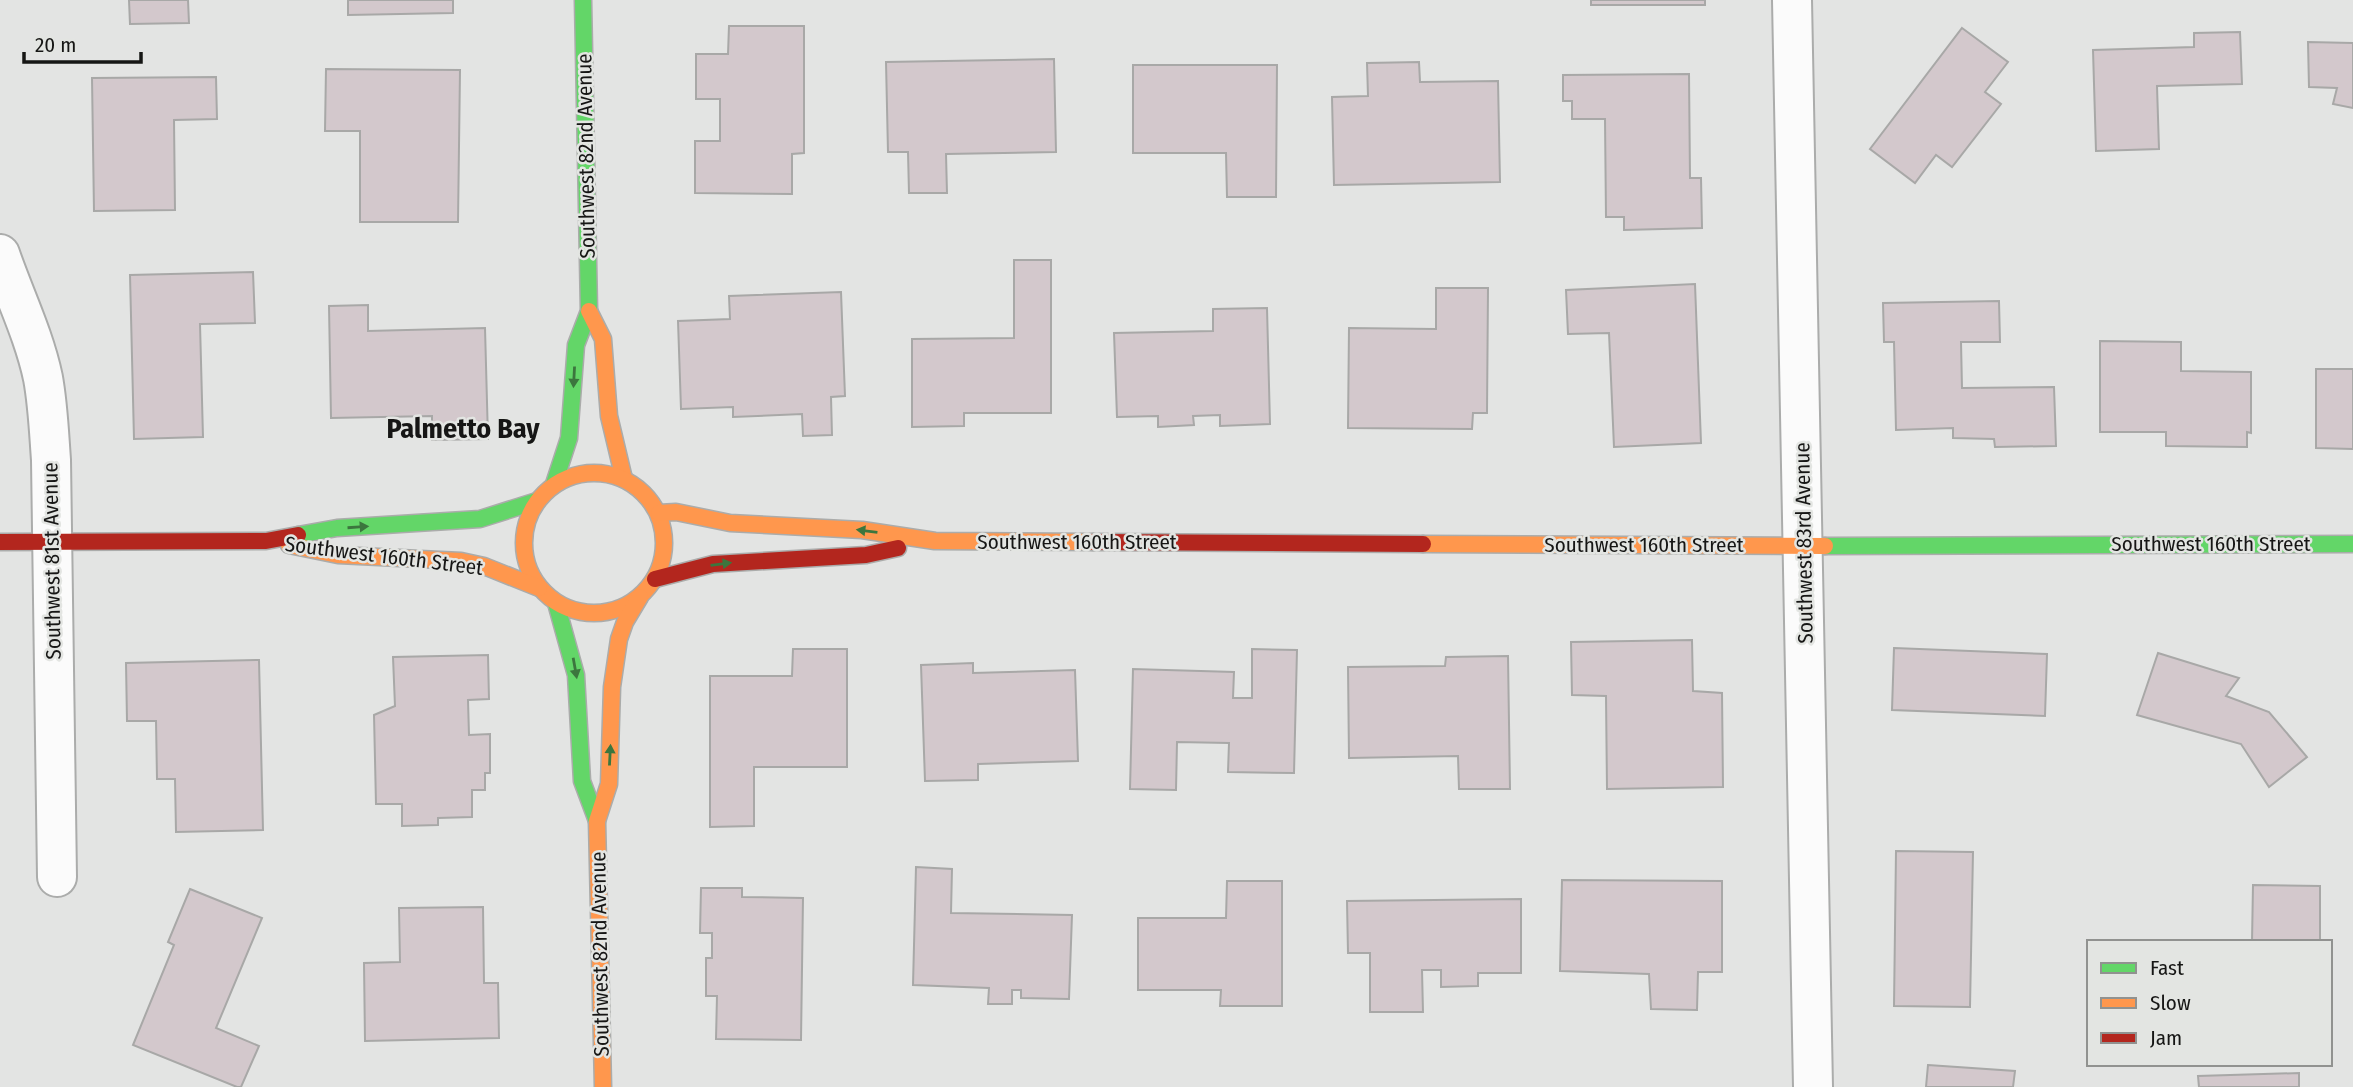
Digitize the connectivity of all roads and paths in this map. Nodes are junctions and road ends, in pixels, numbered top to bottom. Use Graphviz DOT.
graph roads {
  1 [pos="583,0"];
  2 [pos="1792,0"];
  3 [pos="0,254"];
  4 [pos="589,311"];
  5 [pos="624,479"];
  6 [pos="554,485"];
  7 [pos="537,501"];
  8 [pos="659,513"];
  9 [pos="266,541"];
  10 [pos="935,541"];
  11 [pos="0,542"];
  12 [pos="51,542"];
  13 [pos="2353,544"];
  14 [pos="1804,546"];
  15 [pos="655,579"];
  16 [pos="539,588"];
  17 [pos="640,597"];
  18 [pos="556,603"];
  19 [pos="597,821"];
  20 [pos="57,877"];
  21 [pos="603,1087"];
  22 [pos="1813,1087"];
  1 -- 4 [label="street, Southwest 82nd Avenue"];
  2 -- 14 [label="street, Southwest 83rd Avenue"];
  3 -- 12 [label="street, Southwest 81st Avenue"];
  4 -- 5 [label="street, Southwest 82nd Avenue"];
  4 -- 6 [label="street, Southwest 82nd Avenue, one-way"];
  5 -- 6 [label="street"];
  5 -- 8 [label="street"];
  6 -- 7 [label="street"];
  9 -- 7 [label="street, Southwest 160th Street, one-way"];
  7 -- 16 [label="street"];
  10 -- 8 [label="street, Southwest 160th Street, one-way"];
  8 -- 15 [label="street"];
  9 -- 12 [label="street, Southwest 160th Street"];
  9 -- 16 [label="street, Southwest 160th Street"];
  10 -- 14 [label="street, Southwest 160th Street"];
  15 -- 10 [label="street, Southwest 160th Street, one-way"];
  11 -- 12 [label="street, Southwest 160th Street"];
  12 -- 20 [label="street, Southwest 81st Avenue"];
  13 -- 14 [label="street, Southwest 160th Street"];
  14 -- 22 [label="street, Southwest 83rd Avenue"];
  15 -- 17 [label="street"];
  16 -- 18 [label="street"];
  17 -- 18 [label="street"];
  19 -- 17 [label="street, Southwest 82nd Avenue, one-way"];
  18 -- 19 [label="street, Southwest 82nd Avenue, one-way"];
  19 -- 21 [label="street, Southwest 82nd Avenue"];
}
